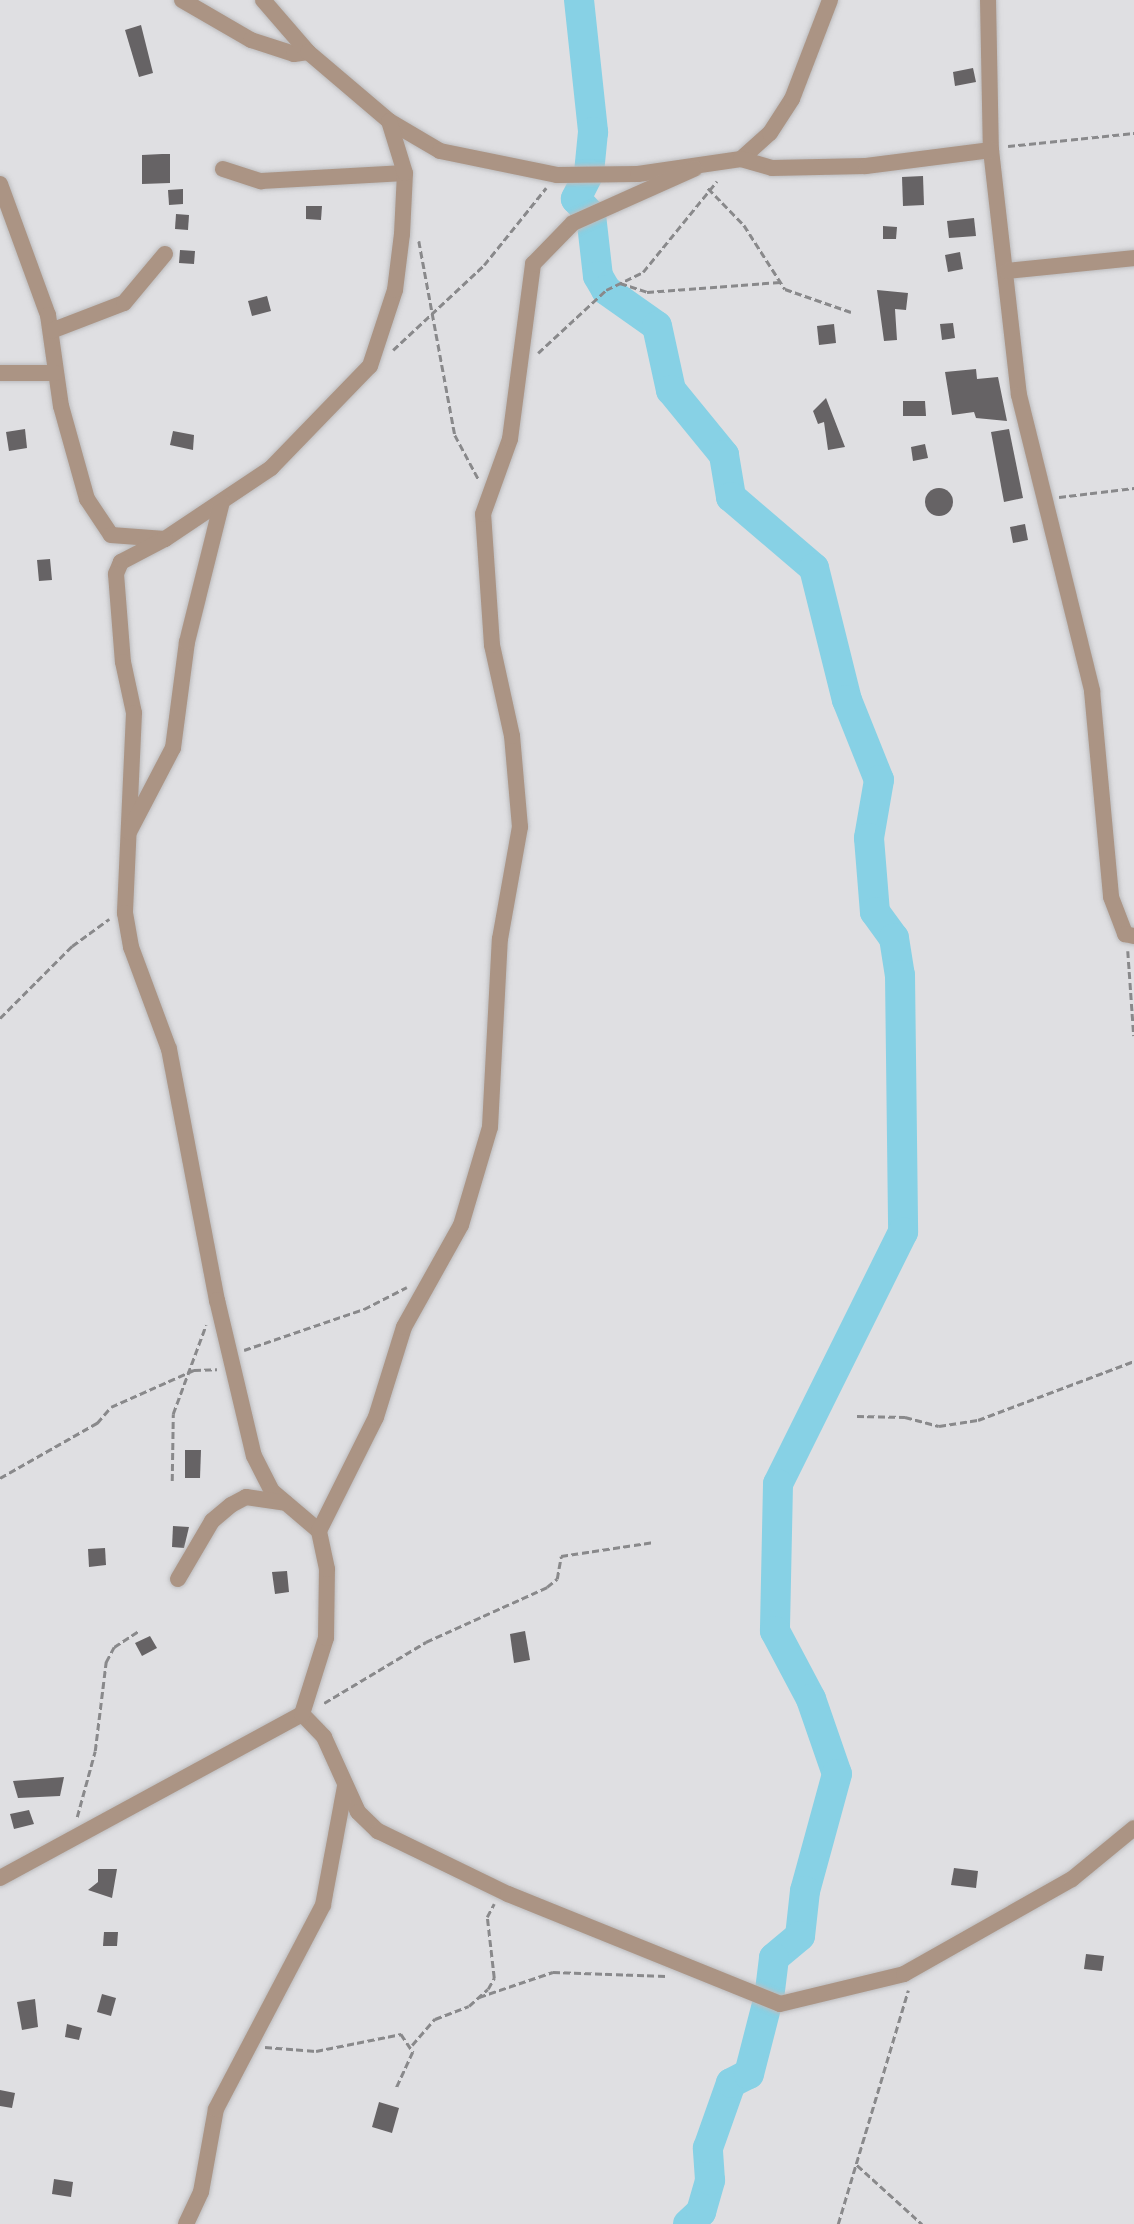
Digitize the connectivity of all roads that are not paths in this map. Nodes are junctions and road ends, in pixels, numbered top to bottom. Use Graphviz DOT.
graph roads {
  1 [pos="183,0"];
  2 [pos="263,0"];
  3 [pos="830,0"];
  4 [pos="988,0"];
  5 [pos="308,52"];
  6 [pos="389,121"];
  7 [pos="991,150"];
  8 [pos="741,159"];
  9 [pos="223,169"];
  10 [pos="694,169"];
  11 [pos="405,173"];
  12 [pos="0,184"];
  13 [pos="165,254"];
  14 [pos="1134,258"];
  15 [pos="1007,271"];
  16 [pos="51,331"];
  17 [pos="0,373"];
  18 [pos="55,373"];
  19 [pos="222,502"];
  20 [pos="165,538"];
  21 [pos="129,832"];
  22 [pos="1129,935"];
  23 [pos="292,1504"];
  24 [pos="319,1531"];
  25 [pos="178,1579"];
  26 [pos="302,1714"];
  27 [pos="345,1786"];
  28 [pos="1134,1828"];
  29 [pos="0,1878"];
  30 [pos="186,2224"];
  1 -- 5 [label="street"];
  2 -- 5 [label="street"];
  3 -- 8 [label="street"];
  4 -- 7 [label="street"];
  5 -- 6 [label="street"];
  6 -- 10 [label="street"];
  6 -- 11 [label="street"];
  7 -- 8 [label="street"];
  7 -- 15 [label="street"];
  8 -- 10 [label="street"];
  9 -- 11 [label="street"];
  10 -- 24 [label="street"];
  11 -- 19 [label="street"];
  12 -- 16 [label="street"];
  13 -- 16 [label="street"];
  14 -- 15 [label="street"];
  15 -- 22 [label="street"];
  16 -- 18 [label="street"];
  17 -- 18 [label="street"];
  18 -- 20 [label="street"];
  19 -- 20 [label="street"];
  19 -- 21 [label="street"];
  20 -- 21 [label="street"];
  21 -- 23 [label="street"];
  23 -- 24 [label="street"];
  23 -- 25 [label="street"];
  24 -- 26 [label="street"];
  26 -- 27 [label="street"];
  26 -- 29 [label="street"];
  27 -- 28 [label="street"];
  27 -- 30 [label="street"];
}
